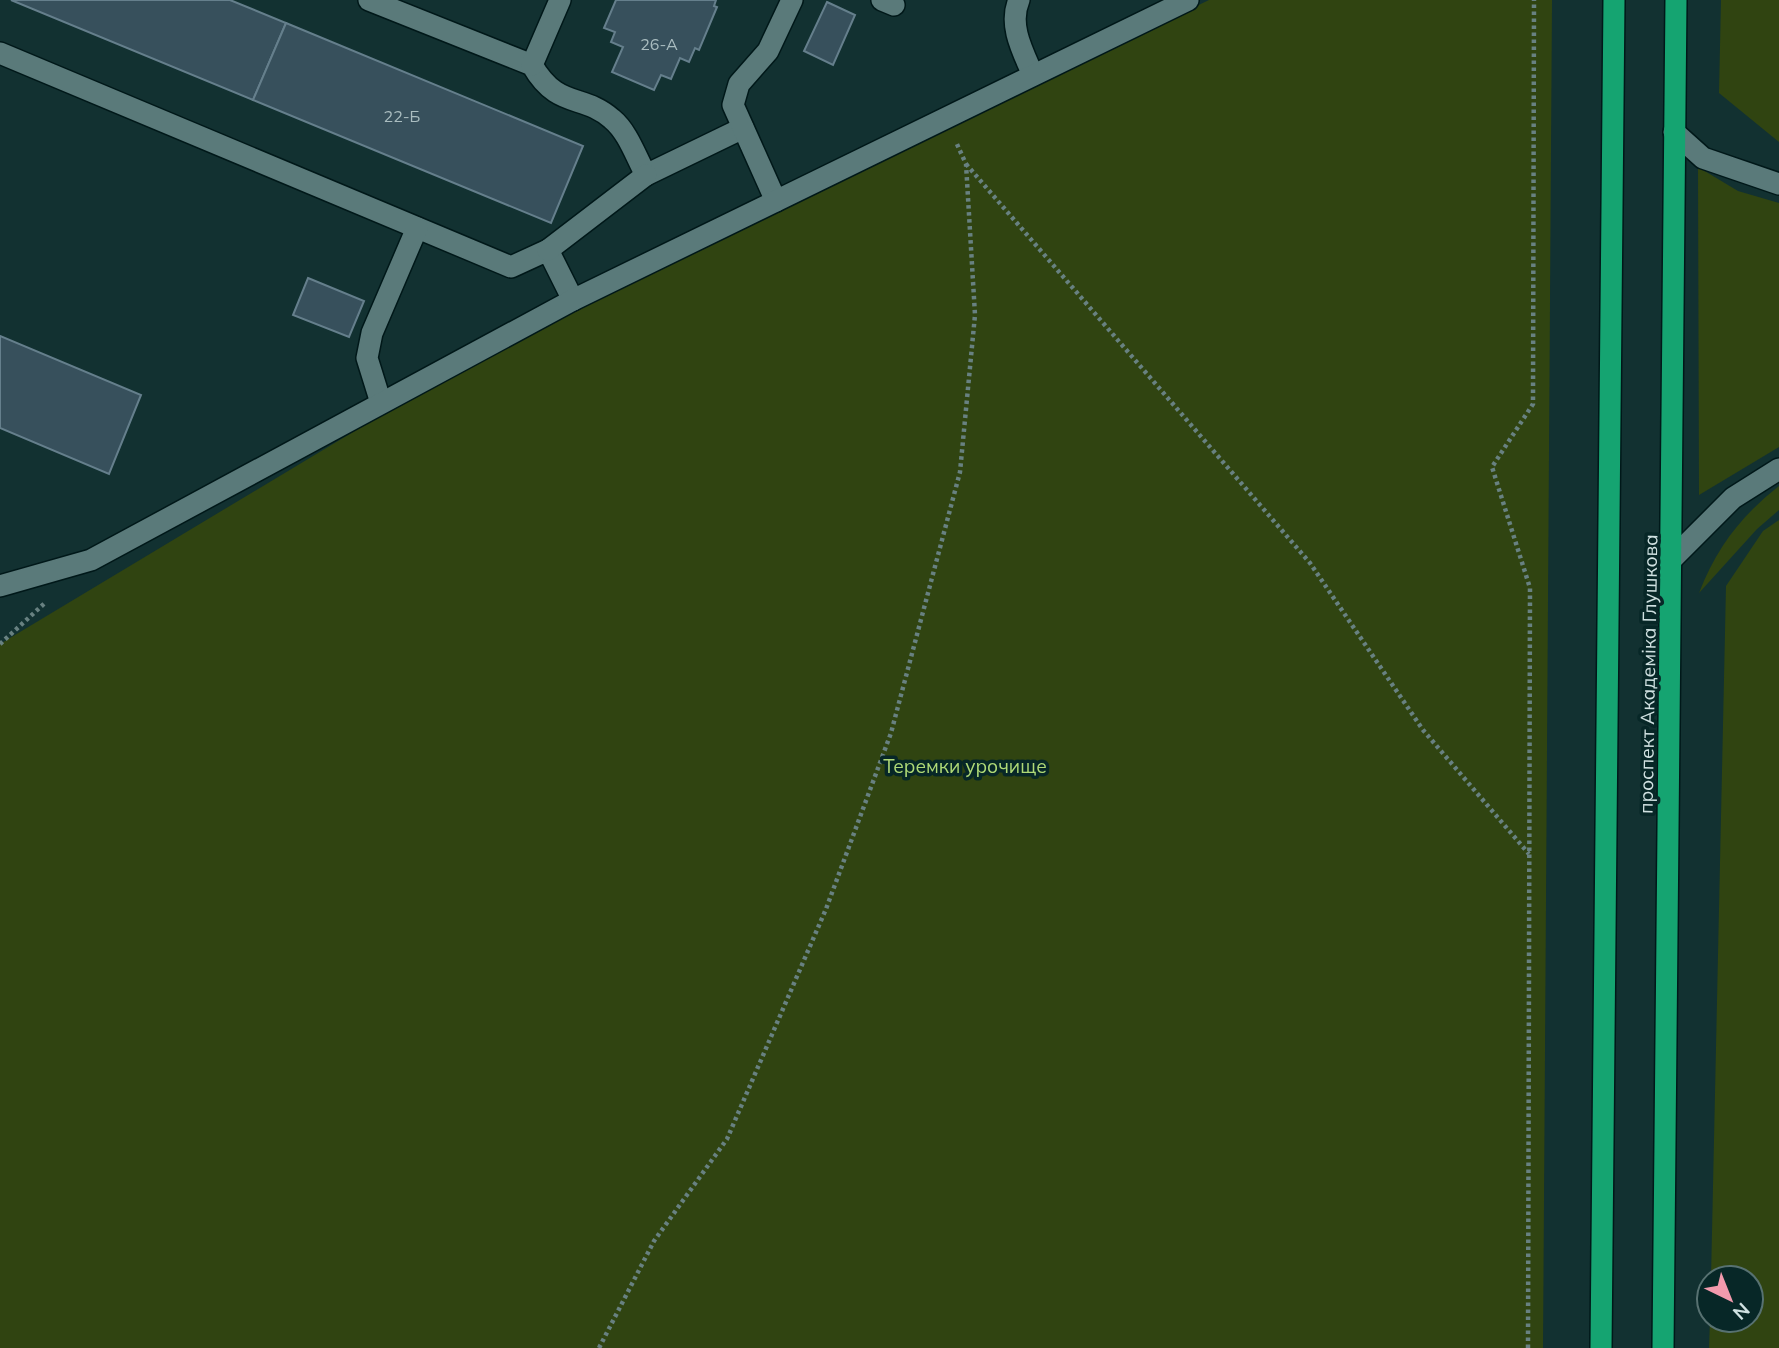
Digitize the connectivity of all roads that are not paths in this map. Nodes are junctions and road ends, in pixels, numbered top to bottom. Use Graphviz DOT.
graph roads {
  1 [pos="369,0"];
  2 [pos="560,0"];
  3 [pos="792,0"];
  4 [pos="1018,0"];
  5 [pos="1188,0"];
  6 [pos="1614,0"];
  7 [pos="1676,0"];
  8 [pos="0,53"];
  9 [pos="532,65"];
  10 [pos="1033,75"];
  11 [pos="743,128"];
  12 [pos="1674,132"];
  13 [pos="646,175"];
  14 [pos="1779,184"];
  15 [pos="776,201"];
  16 [pos="417,228"];
  17 [pos="548,250"];
  18 [pos="573,299"];
  19 [pos="381,403"];
  20 [pos="1779,469"];
  21 [pos="1672,559"];
  22 [pos="0,586"];
  23 [pos="1601,1348"];
  24 [pos="1663,1348"];
  1 -- 9 [label="lane"];
  2 -- 9 [label="lane"];
  3 -- 11 [label="lane"];
  4 -- 10 [label="lane"];
  5 -- 10 [label="lane"];
  6 -- 23 [label="highway, проспект Академіка Глушкова"];
  7 -- 12 [label="highway, проспект Академіка Глушкова"];
  8 -- 16 [label="lane"];
  9 -- 13 [label="lane"];
  10 -- 15 [label="lane"];
  11 -- 13 [label="lane"];
  11 -- 15 [label="lane"];
  12 -- 14 [label="lane"];
  12 -- 21 [label="highway, проспект Академіка Глушкова"];
  13 -- 17 [label="lane"];
  15 -- 18 [label="lane"];
  16 -- 17 [label="lane"];
  16 -- 19 [label="lane"];
  17 -- 18 [label="lane"];
  18 -- 19 [label="lane"];
  19 -- 22 [label="lane"];
  20 -- 21 [label="lane"];
  21 -- 24 [label="highway, проспект Академіка Глушкова"];
}
